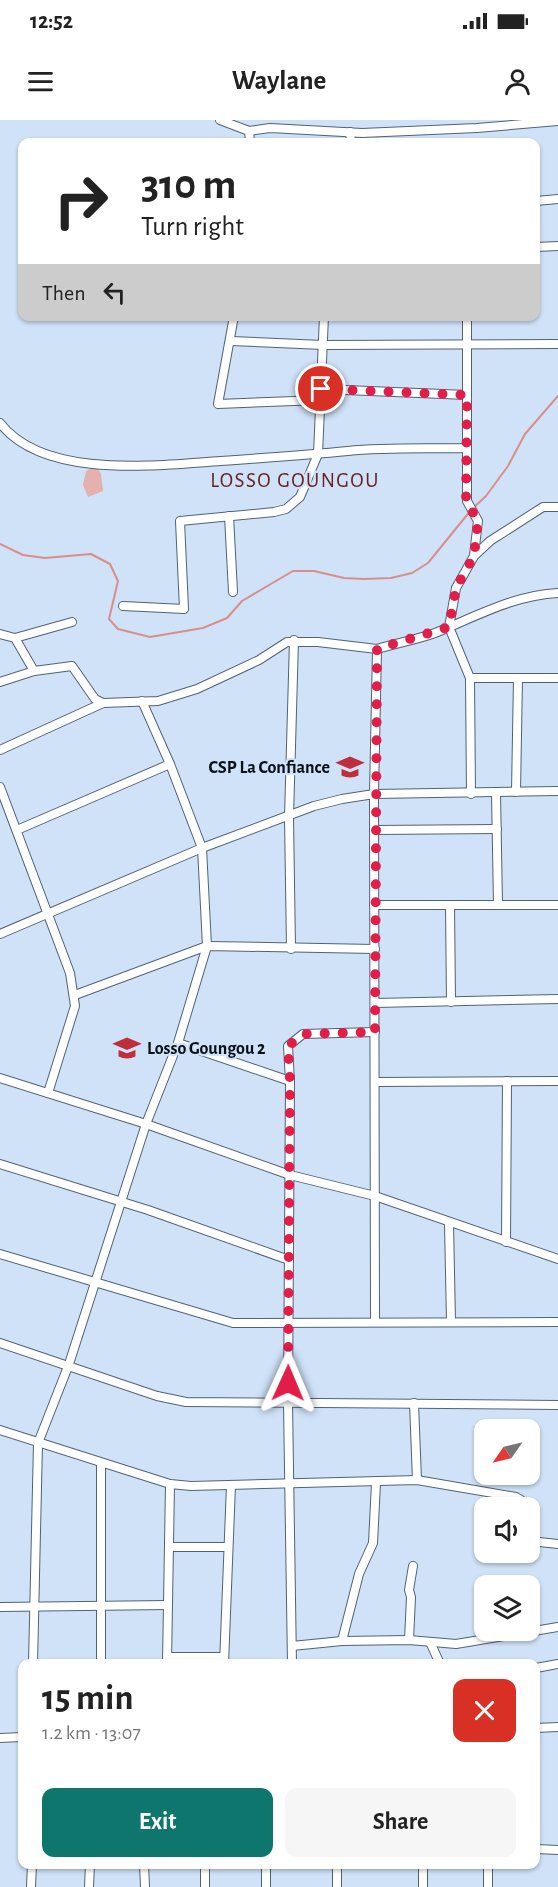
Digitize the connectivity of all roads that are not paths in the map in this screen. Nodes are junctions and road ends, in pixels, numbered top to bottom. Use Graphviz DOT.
graph roads {
  1 [pos="220,120"];
  2 [pos="424,120"];
  3 [pos="558,121"];
  4 [pos="424,130"];
  5 [pos="249,131"];
  6 [pos="350,132"];
  7 [pos="250,138"];
  8 [pos="351,138"];
  9 [pos="558,199"];
  10 [pos="540,201"];
  11 [pos="558,246"];
  12 [pos="540,247"];
  13 [pos="233,321"];
  14 [pos="324,321"];
  15 [pos="467,321"];
  16 [pos="231,342"];
  17 [pos="558,344"];
  18 [pos="323,345"];
  19 [pos="467,345"];
  20 [pos="321,389"];
  21 [pos="467,395"];
  22 [pos="321,400"];
  23 [pos="0,423"];
  24 [pos="466,448"];
  25 [pos="318,454"];
  26 [pos="558,507"];
  27 [pos="229,516"];
  28 [pos="474,556"];
  29 [pos="233,592"];
  30 [pos="558,593"];
  31 [pos="123,606"];
  32 [pos="72,622"];
  33 [pos="449,627"];
  34 [pos="0,634"];
  35 [pos="15,638"];
  36 [pos="294,640"];
  37 [pos="377,649"];
  38 [pos="34,671"];
  39 [pos="470,678"];
  40 [pos="518,678"];
  41 [pos="558,678"];
  42 [pos="0,682"];
  43 [pos="142,701"];
  44 [pos="103,703"];
  45 [pos="0,750"];
  46 [pos="170,764"];
  47 [pos="0,787"];
  48 [pos="558,791"];
  49 [pos="516,792"];
  50 [pos="496,793"];
  51 [pos="374,794"];
  52 [pos="471,794"];
  53 [pos="289,817"];
  54 [pos="497,829"];
  55 [pos="374,830"];
  56 [pos="17,831"];
  57 [pos="202,848"];
  58 [pos="374,905"];
  59 [pos="450,905"];
  60 [pos="498,905"];
  61 [pos="558,905"];
  62 [pos="48,914"];
  63 [pos="0,934"];
  64 [pos="207,946"];
  65 [pos="291,949"];
  66 [pos="375,950"];
  67 [pos="75,995"];
  68 [pos="558,999"];
  69 [pos="375,1002"];
  70 [pos="451,1002"];
  71 [pos="375,1032"];
  72 [pos="178,1043"];
  73 [pos="0,1078"];
  74 [pos="290,1081"];
  75 [pos="507,1081"];
  76 [pos="558,1081"];
  77 [pos="375,1082"];
  78 [pos="48,1093"];
  79 [pos="146,1124"];
  80 [pos="0,1164"];
  81 [pos="290,1174"];
  82 [pos="375,1196"];
  83 [pos="122,1203"];
  84 [pos="449,1223"];
  85 [pos="506,1242"];
  86 [pos="0,1254"];
  87 [pos="558,1259"];
  88 [pos="289,1260"];
  89 [pos="96,1284"];
  90 [pos="375,1322"];
  91 [pos="450,1322"];
  92 [pos="558,1322"];
  93 [pos="289,1323"];
  94 [pos="0,1342"];
  95 [pos="69,1365"];
  96 [pos="288,1403"];
  97 [pos="414,1403"];
  98 [pos="558,1405"];
  99 [pos="0,1430"];
  100 [pos="38,1443"];
  101 [pos="101,1463"];
  102 [pos="417,1480"];
  103 [pos="376,1482"];
  104 [pos="291,1483"];
  105 [pos="170,1484"];
  106 [pos="231,1485"];
  107 [pos="516,1497"];
  108 [pos="540,1542"];
  109 [pos="558,1544"];
  110 [pos="169,1547"];
  111 [pos="227,1547"];
  112 [pos="413,1566"];
  113 [pos="168,1605"];
  114 [pos="101,1606"];
  115 [pos="0,1607"];
  116 [pos="34,1607"];
  117 [pos="558,1627"];
  118 [pos="408,1640"];
  119 [pos="342,1641"];
  120 [pos="431,1644"];
  121 [pos="292,1647"];
  122 [pos="33,1659"];
  123 [pos="101,1659"];
  124 [pos="167,1659"];
  125 [pos="224,1659"];
  126 [pos="292,1659"];
  127 [pos="438,1659"];
  128 [pos="558,1664"];
  129 [pos="540,1667"];
  130 [pos="558,1727"];
  131 [pos="540,1728"];
  132 [pos="18,1737"];
  133 [pos="0,1738"];
  134 [pos="540,1850"];
  135 [pos="558,1850"];
  136 [pos="32,1869"];
  137 [pos="90,1869"];
  138 [pos="144,1869"];
  139 [pos="205,1869"];
  140 [pos="266,1869"];
  141 [pos="338,1869"];
  142 [pos="423,1869"];
  143 [pos="488,1869"];
  144 [pos="32,1887"];
  145 [pos="89,1887"];
  146 [pos="145,1887"];
  147 [pos="205,1887"];
  148 [pos="266,1887"];
  149 [pos="337,1887"];
  150 [pos="423,1887"];
  151 [pos="488,1887"];
  1 -- 5 [label="street"];
  2 -- 4 [label="street"];
  3 -- 4 [label="street"];
  4 -- 6 [label="street"];
  5 -- 6 [label="street"];
  5 -- 7 [label="street"];
  6 -- 8 [label="street"];
  9 -- 10 [label="street"];
  11 -- 12 [label="street"];
  13 -- 16 [label="street"];
  14 -- 18 [label="street"];
  15 -- 19 [label="street"];
  16 -- 18 [label="street"];
  16 -- 22 [label="street"];
  17 -- 19 [label="street"];
  18 -- 19 [label="street"];
  18 -- 20 [label="street"];
  19 -- 21 [label="street"];
  20 -- 21 [label="street"];
  20 -- 22 [label="street"];
  21 -- 24 [label="street"];
  22 -- 25 [label="street"];
  23 -- 25 [label="street"];
  24 -- 25 [label="street"];
  24 -- 28 [label="street"];
  25 -- 27 [label="street"];
  26 -- 28 [label="street"];
  27 -- 29 [label="street"];
  27 -- 31 [label="street"];
  28 -- 33 [label="street"];
  30 -- 33 [label="street"];
  32 -- 35 [label="street"];
  33 -- 37 [label="street"];
  33 -- 39 [label="street"];
  34 -- 35 [label="street"];
  35 -- 38 [label="street"];
  36 -- 37 [label="street"];
  36 -- 43 [label="street"];
  36 -- 53 [label="street"];
  37 -- 51 [label="street"];
  38 -- 42 [label="street"];
  38 -- 44 [label="street"];
  39 -- 40 [label="street"];
  39 -- 52 [label="street"];
  40 -- 41 [label="street"];
  40 -- 49 [label="street"];
  43 -- 44 [label="street"];
  43 -- 46 [label="street"];
  44 -- 45 [label="street"];
  46 -- 56 [label="street"];
  46 -- 57 [label="street"];
  47 -- 56 [label="street"];
  48 -- 49 [label="street"];
  49 -- 50 [label="street"];
  50 -- 52 [label="street"];
  50 -- 54 [label="street"];
  51 -- 52 [label="street"];
  51 -- 53 [label="street"];
  51 -- 55 [label="street"];
  53 -- 57 [label="street"];
  53 -- 65 [label="street"];
  54 -- 55 [label="street"];
  54 -- 60 [label="street"];
  55 -- 58 [label="street"];
  56 -- 62 [label="street"];
  57 -- 62 [label="street"];
  57 -- 64 [label="street"];
  58 -- 59 [label="street"];
  58 -- 66 [label="street"];
  59 -- 60 [label="street"];
  59 -- 70 [label="street"];
  60 -- 61 [label="street"];
  62 -- 63 [label="street"];
  62 -- 67 [label="street"];
  64 -- 65 [label="street"];
  64 -- 67 [label="street"];
  64 -- 72 [label="street"];
  65 -- 66 [label="street"];
  66 -- 69 [label="street"];
  67 -- 78 [label="street"];
  68 -- 70 [label="street"];
  69 -- 70 [label="street"];
  69 -- 71 [label="street"];
  71 -- 74 [label="street"];
  71 -- 77 [label="street"];
  72 -- 74 [label="street"];
  72 -- 79 [label="street"];
  73 -- 78 [label="street"];
  74 -- 81 [label="street"];
  75 -- 76 [label="street"];
  75 -- 77 [label="street"];
  75 -- 85 [label="street"];
  77 -- 82 [label="street"];
  78 -- 79 [label="street"];
  79 -- 81 [label="street"];
  79 -- 83 [label="street"];
  80 -- 83 [label="street"];
  81 -- 82 [label="street"];
  81 -- 88 [label="street"];
  82 -- 84 [label="street"];
  82 -- 90 [label="street"];
  83 -- 88 [label="street"];
  83 -- 89 [label="street"];
  84 -- 85 [label="street"];
  84 -- 91 [label="street"];
  85 -- 87 [label="street"];
  86 -- 89 [label="street"];
  88 -- 93 [label="street"];
  89 -- 93 [label="street"];
  89 -- 95 [label="street"];
  90 -- 91 [label="street"];
  90 -- 93 [label="street"];
  91 -- 92 [label="street"];
  93 -- 96 [label="street"];
  94 -- 95 [label="street"];
  95 -- 96 [label="street"];
  95 -- 100 [label="street"];
  96 -- 97 [label="street"];
  96 -- 104 [label="street"];
  97 -- 98 [label="street"];
  97 -- 102 [label="street"];
  99 -- 100 [label="street"];
  100 -- 101 [label="street"];
  100 -- 116 [label="street"];
  101 -- 105 [label="street"];
  101 -- 114 [label="street"];
  102 -- 103 [label="street"];
  102 -- 107 [label="street"];
  103 -- 104 [label="street"];
  103 -- 119 [label="street"];
  104 -- 106 [label="street"];
  104 -- 121 [label="street"];
  105 -- 106 [label="street"];
  105 -- 110 [label="street"];
  106 -- 111 [label="street"];
  108 -- 109 [label="street"];
  110 -- 111 [label="street"];
  110 -- 113 [label="street"];
  111 -- 125 [label="street"];
  112 -- 118 [label="street"];
  113 -- 114 [label="street"];
  113 -- 124 [label="street"];
  114 -- 116 [label="street"];
  114 -- 123 [label="street"];
  115 -- 116 [label="street"];
  116 -- 122 [label="street"];
  117 -- 120 [label="street"];
  118 -- 119 [label="street"];
  118 -- 120 [label="street"];
  119 -- 121 [label="street"];
  120 -- 127 [label="street"];
  121 -- 126 [label="street"];
  128 -- 129 [label="street"];
  130 -- 131 [label="street"];
  132 -- 133 [label="street"];
  134 -- 135 [label="street"];
  136 -- 144 [label="street"];
  137 -- 145 [label="street"];
  138 -- 146 [label="street"];
  139 -- 147 [label="street"];
  140 -- 148 [label="street"];
  141 -- 149 [label="street"];
  142 -- 150 [label="street"];
  143 -- 151 [label="street"];
}
